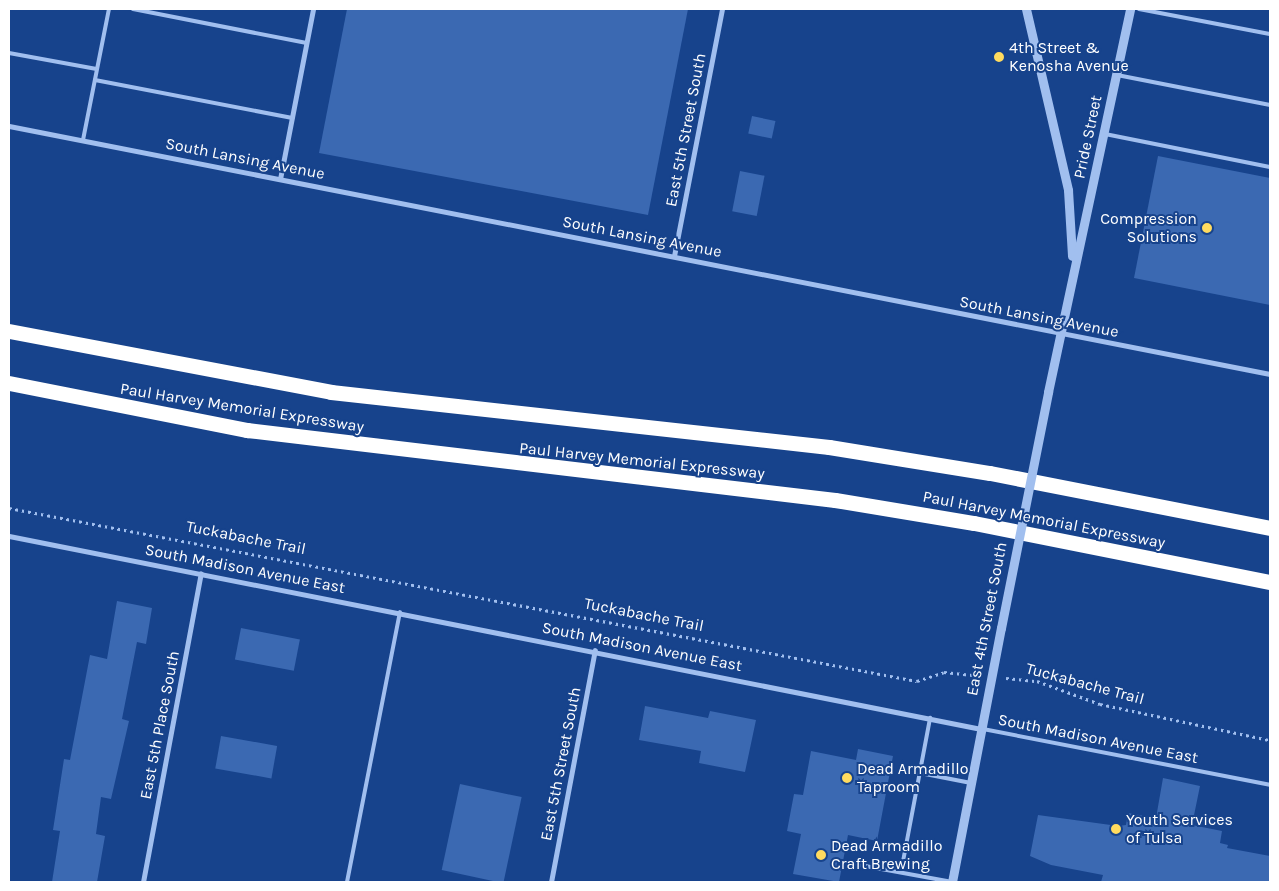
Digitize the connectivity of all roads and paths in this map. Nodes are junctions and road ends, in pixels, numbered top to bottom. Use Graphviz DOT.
graph roads {
  1 [pos="109,9"];
  2 [pos="133,9"];
  3 [pos="314,9"];
  4 [pos="722,9"];
  5 [pos="1026,9"];
  6 [pos="1130,9"];
  7 [pos="1139,9"];
  8 [pos="1270,34"];
  9 [pos="307,43"];
  10 [pos="9,53"];
  11 [pos="97,69"];
  12 [pos="1117,75"];
  13 [pos="95,80"];
  14 [pos="1270,104"];
  15 [pos="292,118"];
  16 [pos="9,126"];
  17 [pos="1105,134"];
  18 [pos="83,140"];
  19 [pos="1270,167"];
  20 [pos="280,179"];
  21 [pos="674,256"];
  22 [pos="1072,271"];
  23 [pos="9,330"];
  24 [pos="1061,334"];
  25 [pos="1270,374"];
  26 [pos="9,383"];
  27 [pos="9,508"];
  28 [pos="1270,528"];
  29 [pos="9,536"];
  30 [pos="201,573"];
  31 [pos="1270,582"];
  32 [pos="400,612"];
  33 [pos="595,650"];
  34 [pos="991,676"];
  35 [pos="930,718"];
  36 [pos="981,729"];
  37 [pos="1270,740"];
  38 [pos="920,773"];
  39 [pos="971,783"];
  40 [pos="1270,785"];
  41 [pos="854,864"];
  42 [pos="901,872"];
  43 [pos="143,882"];
  44 [pos="348,882"];
  45 [pos="551,882"];
  46 [pos="952,882"];
  1 -- 11 [label="lane"];
  2 -- 9 [label="lane"];
  3 -- 9 [label="street"];
  4 -- 21 [label="street, East 5th Street South"];
  5 -- 22 [label="street, Pride Street"];
  6 -- 12 [label="street, Pride Street"];
  7 -- 8 [label="lane"];
  9 -- 15 [label="street"];
  10 -- 11 [label="lane"];
  11 -- 13 [label="lane"];
  12 -- 14 [label="lane"];
  12 -- 17 [label="street, Pride Street"];
  13 -- 15 [label="lane"];
  13 -- 18 [label="lane"];
  15 -- 20 [label="street"];
  16 -- 18 [label="street, South Lansing Avenue"];
  17 -- 19 [label="lane"];
  17 -- 22 [label="street, Pride Street"];
  18 -- 20 [label="street, South Lansing Avenue"];
  20 -- 21 [label="street, South Lansing Avenue"];
  21 -- 24 [label="street, South Lansing Avenue"];
  22 -- 24 [label="street, Pride Street"];
  23 -- 28 [label="highway, Paul Harvey Memorial Expressway"];
  24 -- 25 [label="street, South Lansing Avenue"];
  24 -- 34 [label="street, East 4th Street South, bridge"];
  26 -- 31 [label="highway, Paul Harvey Memorial Expressway"];
  27 -- 34 [label="path, Tuckabache Trail"];
  29 -- 30 [label="street, South Madison Avenue East"];
  30 -- 32 [label="street, South Madison Avenue East"];
  30 -- 43 [label="street, East 5th Place South"];
  32 -- 33 [label="street, South Madison Avenue East"];
  32 -- 44 [label="lane"];
  33 -- 35 [label="street, South Madison Avenue East"];
  33 -- 45 [label="street, East 5th Street South"];
  34 -- 36 [label="street, East 4th Street South"];
  34 -- 37 [label="path, Tuckabache Trail"];
  35 -- 36 [label="street, South Madison Avenue East"];
  35 -- 38 [label="lane"];
  36 -- 39 [label="street, East 4th Street South"];
  36 -- 40 [label="lane, South Madison Avenue East"];
  38 -- 39 [label="lane"];
  38 -- 42 [label="lane"];
  39 -- 46 [label="street, East 4th Street South"];
  41 -- 42 [label="lane"];
  42 -- 46 [label="lane"];
}
